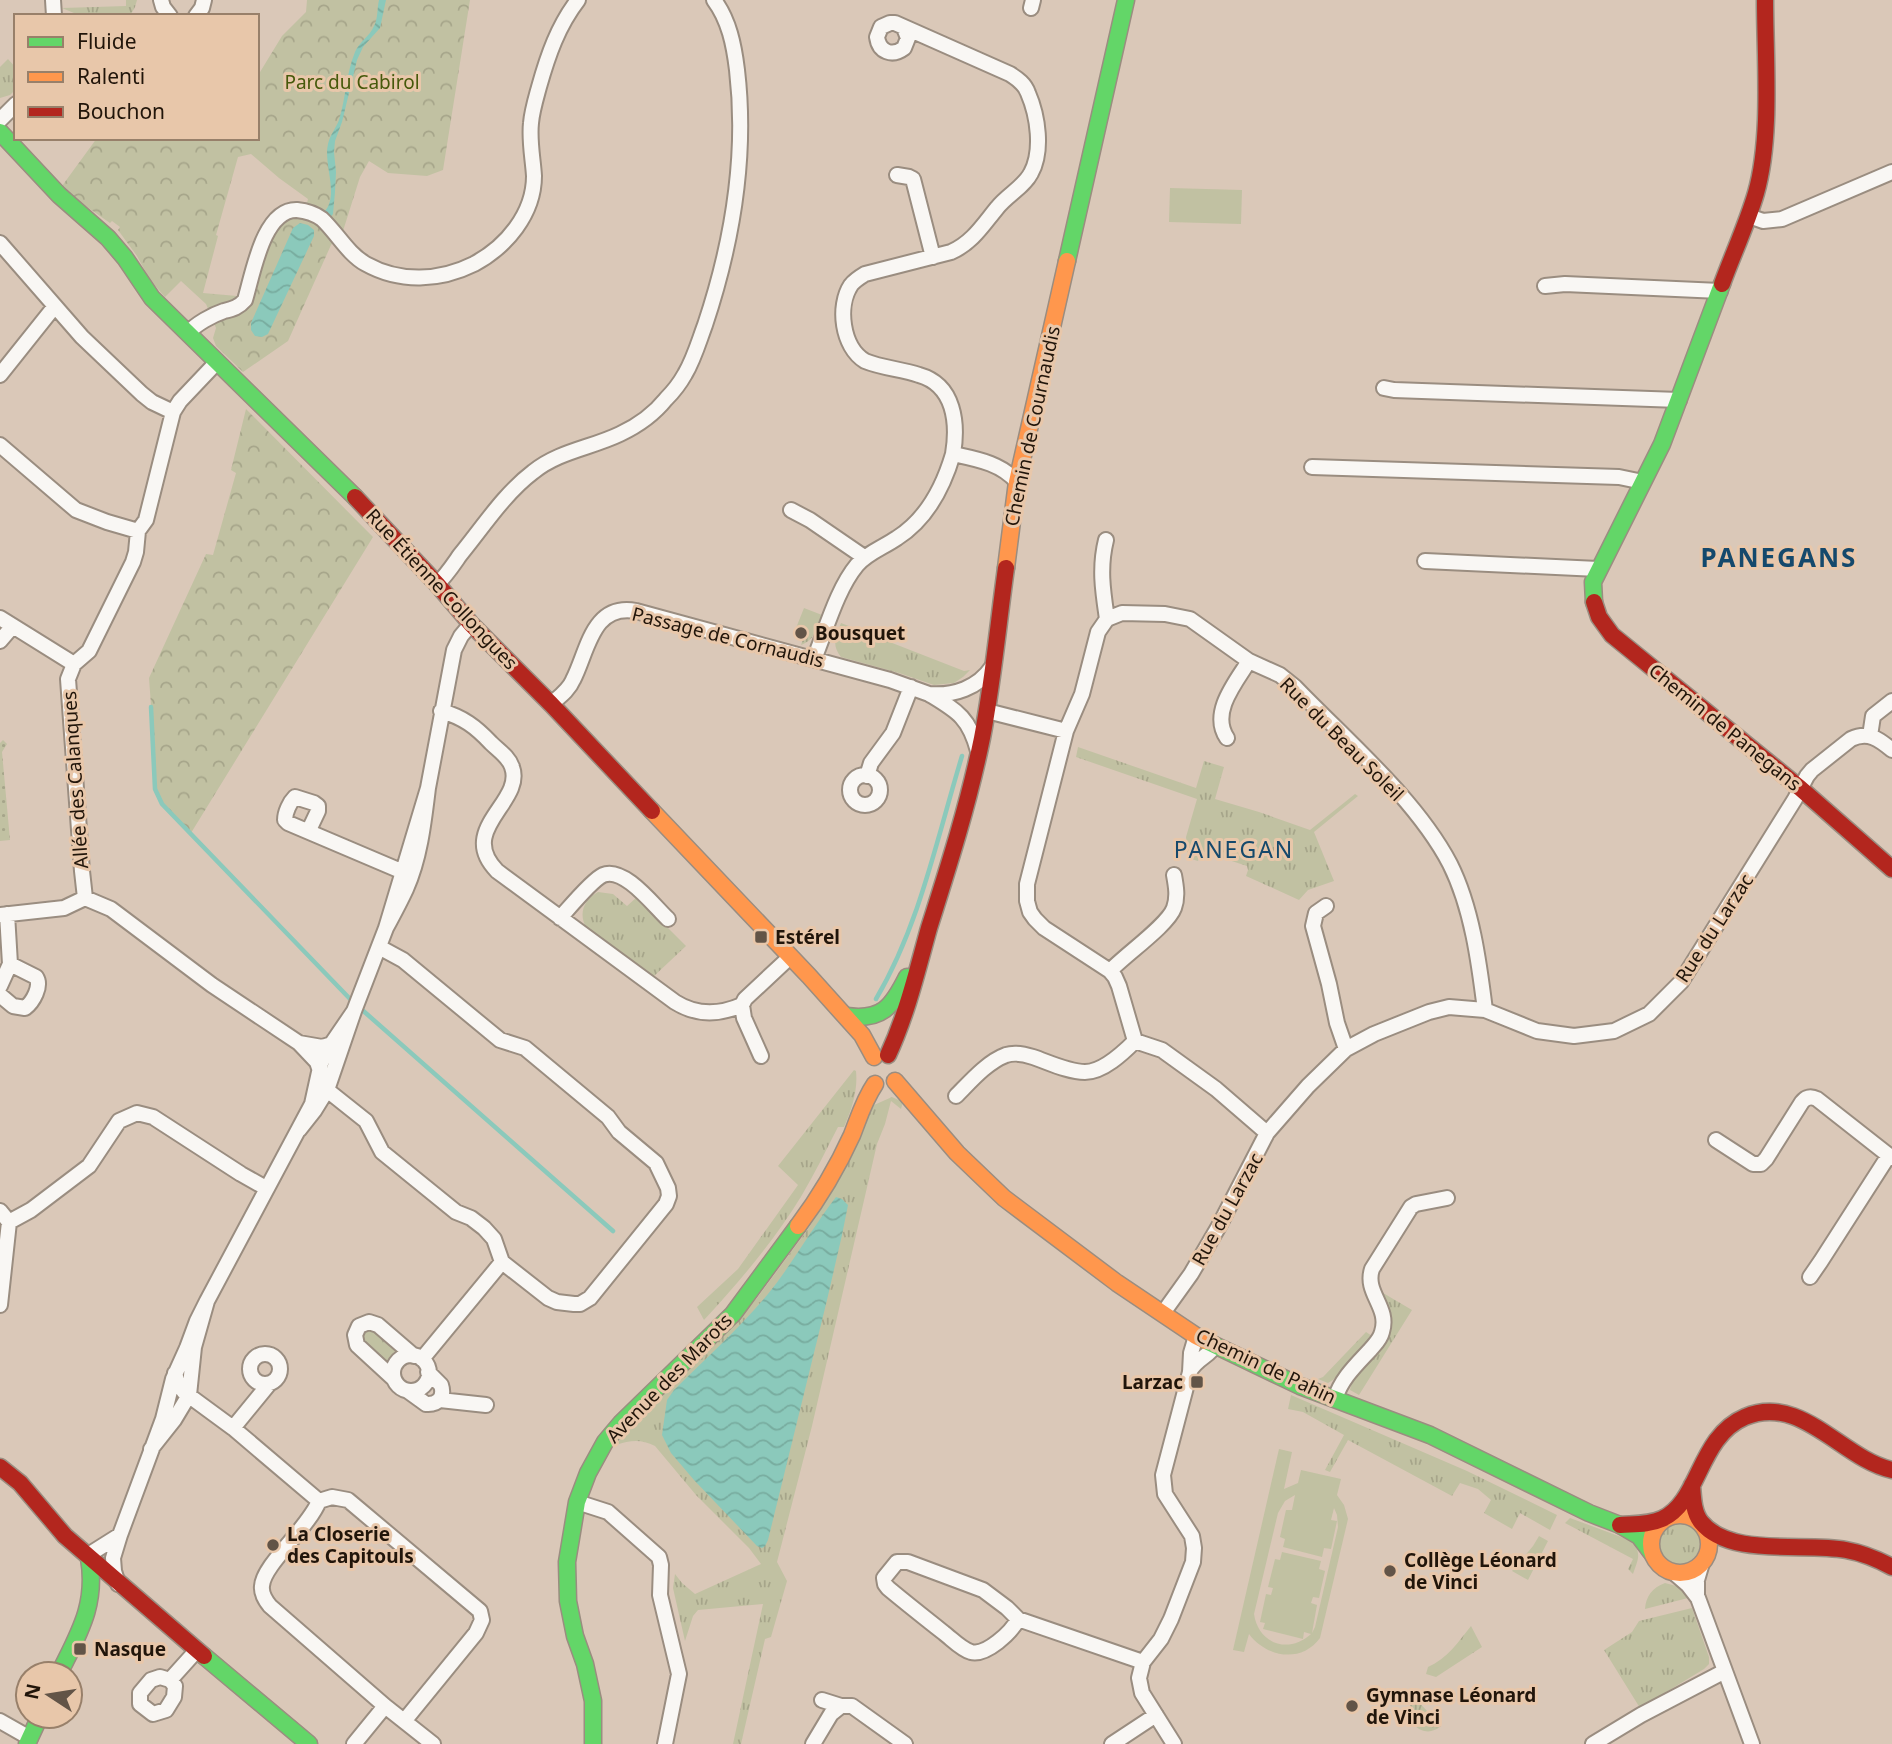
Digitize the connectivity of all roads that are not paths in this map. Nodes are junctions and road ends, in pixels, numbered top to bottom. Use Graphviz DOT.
graph roads {
  1 [pos="578,0"];
  2 [pos="714,0"];
  3 [pos="1126,0"];
  4 [pos="1765,0"];
  5 [pos="904,28"];
  6 [pos="14,106"];
  7 [pos="0,120"];
  8 [pos="0,132"];
  9 [pos="1892,173"];
  10 [pos="897,175"];
  11 [pos="1748,216"];
  12 [pos="0,243"];
  13 [pos="933,257"];
  14 [pos="1545,286"];
  15 [pos="1720,291"];
  16 [pos="54,306"];
  17 [pos="188,333"];
  18 [pos="217,362"];
  19 [pos="0,376"];
  20 [pos="1384,388"];
  21 [pos="1679,400"];
  22 [pos="173,412"];
  23 [pos="0,444"];
  24 [pos="953,454"];
  25 [pos="1312,467"];
  26 [pos="1018,474"];
  27 [pos="1643,482"];
  28 [pos="791,510"];
  29 [pos="138,531"];
  30 [pos="1106,540"];
  31 [pos="864,558"];
  32 [pos="1425,561"];
  33 [pos="1598,569"];
  34 [pos="437,584"];
  35 [pos="1108,620"];
  36 [pos="6,623"];
  37 [pos="471,624"];
  38 [pos="0,641"];
  39 [pos="814,659"];
  40 [pos="1249,661"];
  41 [pos="74,664"];
  42 [pos="993,666"];
  43 [pos="911,687"];
  44 [pos="960,691"];
  45 [pos="929,694"];
  46 [pos="1892,701"];
  47 [pos="551,704"];
  48 [pos="441,711"];
  49 [pos="959,712"];
  50 [pos="987,715"];
  51 [pos="1066,731"];
  52 [pos="1870,736"];
  53 [pos="1227,738"];
  54 [pos="1892,750"];
  55 [pos="978,753"];
  56 [pos="867,776"];
  57 [pos="1800,788"];
  58 [pos="309,830"];
  59 [pos="1892,869"];
  60 [pos="407,873"];
  61 [pos="1174,875"];
  62 [pos="85,898"];
  63 [pos="1325,906"];
  64 [pos="3,914"];
  65 [pos="560,918"];
  66 [pos="668,919"];
  67 [pos="927,935"];
  68 [pos="379,947"];
  69 [pos="790,957"];
  70 [pos="10,964"];
  71 [pos="1110,971"];
  72 [pos="0,986"];
  73 [pos="0,995"];
  74 [pos="357,1005"];
  75 [pos="742,1005"];
  76 [pos="1485,1010"];
  77 [pos="846,1016"];
  78 [pos="1135,1041"];
  79 [pos="299,1043"];
  80 [pos="329,1048"];
  81 [pos="1346,1049"];
  82 [pos="761,1056"];
  83 [pos="881,1056"];
  84 [pos="324,1077"];
  85 [pos="895,1080"];
  86 [pos="875,1084"];
  87 [pos="956,1096"];
  88 [pos="1267,1133"];
  89 [pos="1716,1140"];
  90 [pos="1890,1157"];
  91 [pos="266,1188"];
  92 [pos="1447,1198"];
  93 [pos="5,1217"];
  94 [pos="502,1262"];
  95 [pos="1810,1277"];
  96 [pos="207,1301"];
  97 [pos="0,1305"];
  98 [pos="1163,1313"];
  99 [pos="1196,1336"];
  100 [pos="1215,1345"];
  101 [pos="421,1363"];
  102 [pos="177,1370"];
  103 [pos="1190,1373"];
  104 [pos="192,1375"];
  105 [pos="394,1379"];
  106 [pos="269,1384"];
  107 [pos="408,1391"];
  108 [pos="189,1395"];
  109 [pos="1335,1399"];
  110 [pos="440,1400"];
  111 [pos="486,1405"];
  112 [pos="167,1407"];
  113 [pos="233,1427"];
  114 [pos="151,1449"];
  115 [pos="0,1467"];
  116 [pos="1892,1470"];
  117 [pos="1692,1485"];
  118 [pos="319,1501"];
  119 [pos="577,1502"];
  120 [pos="1664,1519"];
  121 [pos="1701,1524"];
  122 [pos="1620,1525"];
  123 [pos="120,1535"];
  124 [pos="1742,1545"];
  125 [pos="1651,1552"];
  126 [pos="89,1558"];
  127 [pos="1703,1560"];
  128 [pos="1892,1567"];
  129 [pos="1672,1572"];
  130 [pos="115,1581"];
  131 [pos="92,1592"];
  132 [pos="1698,1598"];
  133 [pos="88,1613"];
  134 [pos="1018,1619"];
  135 [pos="197,1650"];
  136 [pos="66,1660"];
  137 [pos="1143,1662"];
  138 [pos="1725,1671"];
  139 [pos="170,1680"];
  140 [pos="822,1700"];
  141 [pos="385,1706"];
  142 [pos="841,1706"];
  143 [pos="1156,1714"];
  144 [pos="405,1720"];
  145 [pos="0,1721"];
  146 [pos="29,1741"];
  147 [pos="304,1743"];
  148 [pos="354,1744"];
  149 [pos="433,1744"];
  150 [pos="593,1744"];
  151 [pos="665,1744"];
  152 [pos="813,1744"];
  153 [pos="905,1744"];
  154 [pos="1112,1744"];
  155 [pos="1174,1744"];
  156 [pos="1594,1744"];
  157 [pos="1752,1744"];
  1 -- 17 [label="street"];
  2 -- 34 [label="street"];
  3 -- 26 [label="street, Chemin de Cournaudis"];
  4 -- 11 [label="street, Chemin de Panegans"];
  5 -- 13 [label="street"];
  6 -- 7 [label="street"];
  8 -- 17 [label="street, Rue Étienne Collongues"];
  9 -- 11 [label="street"];
  10 -- 13 [label="street"];
  11 -- 15 [label="street, Chemin de Panegans"];
  12 -- 16 [label="street"];
  13 -- 24 [label="street"];
  14 -- 15 [label="street"];
  15 -- 21 [label="street, Chemin de Panegans"];
  16 -- 19 [label="street"];
  16 -- 22 [label="street"];
  17 -- 18 [label="street, Rue Étienne Collongues"];
  18 -- 22 [label="street, Allée des Calanques"];
  18 -- 34 [label="street, Rue Étienne Collongues"];
  20 -- 21 [label="street"];
  21 -- 27 [label="street, Chemin de Panegans"];
  22 -- 29 [label="street, Allée des Calanques"];
  23 -- 29 [label="street"];
  24 -- 26 [label="street"];
  24 -- 31 [label="street"];
  25 -- 27 [label="street"];
  26 -- 42 [label="street, Chemin de Cournaudis"];
  27 -- 33 [label="street, Chemin de Panegans"];
  28 -- 31 [label="street"];
  29 -- 41 [label="street, Allée des Calanques"];
  30 -- 35 [label="street"];
  31 -- 39 [label="street"];
  32 -- 33 [label="street"];
  33 -- 57 [label="street, Chemin de Panegans"];
  34 -- 37 [label="street, Rue Étienne Collongues"];
  35 -- 40 [label="street, Rue du Beau Soleil"];
  35 -- 51 [label="street"];
  36 -- 38 [label="street"];
  36 -- 41 [label="street"];
  37 -- 47 [label="street, Rue Étienne Collongues"];
  37 -- 48 [label="street"];
  39 -- 43 [label="street, Passage de Cornaudis"];
  39 -- 47 [label="street, Passage de Cornaudis"];
  40 -- 53 [label="street"];
  40 -- 76 [label="street, Rue du Beau Soleil"];
  41 -- 62 [label="street, Allée des Calanques"];
  42 -- 44 [label="street, Passage de Cornaudis"];
  42 -- 50 [label="street, Chemin de Cournaudis"];
  43 -- 45 [label="street, Passage de Cornaudis"];
  43 -- 56 [label="street"];
  44 -- 45 [label="street, Passage de Cornaudis"];
  44 -- 49 [label="street"];
  45 -- 49 [label="street, Passage de Cornaudis"];
  46 -- 52 [label="street"];
  47 -- 69 [label="street, Rue Étienne Collongues"];
  48 -- 60 [label="street"];
  48 -- 65 [label="street"];
  49 -- 50 [label="street, Passage de Cornaudis"];
  49 -- 55 [label="street"];
  50 -- 51 [label="street"];
  50 -- 55 [label="street, Chemin de Cournaudis"];
  51 -- 71 [label="street"];
  52 -- 54 [label="street"];
  52 -- 57 [label="street, Rue du Larzac"];
  55 -- 67 [label="street, Chemin de Cournaudis"];
  57 -- 59 [label="street, Chemin de Panegans"];
  57 -- 76 [label="street, Rue du Larzac"];
  58 -- 60 [label="street"];
  60 -- 68 [label="street"];
  61 -- 71 [label="street"];
  62 -- 64 [label="street"];
  62 -- 79 [label="street"];
  63 -- 81 [label="street"];
  64 -- 70 [label="street"];
  65 -- 66 [label="street"];
  65 -- 75 [label="street"];
  67 -- 77 [label="street, Chemin de Cournaudis"];
  67 -- 83 [label="street, Chemin de Cournaudis"];
  68 -- 74 [label="street"];
  68 -- 94 [label="street"];
  69 -- 75 [label="street"];
  69 -- 77 [label="street, Rue Étienne Collongues"];
  70 -- 72 [label="street"];
  70 -- 73 [label="street"];
  71 -- 78 [label="street"];
  74 -- 80 [label="street"];
  74 -- 84 [label="street"];
  75 -- 82 [label="street"];
  76 -- 81 [label="street, Rue du Larzac"];
  77 -- 83 [label="street, Rue Étienne Collongues"];
  78 -- 87 [label="street"];
  78 -- 88 [label="street"];
  79 -- 80 [label="street"];
  79 -- 84 [label="street"];
  80 -- 84 [label="street"];
  81 -- 88 [label="street, Rue du Larzac"];
  83 -- 85 [label="street"];
  83 -- 86 [label="street"];
  84 -- 91 [label="street"];
  84 -- 94 [label="street"];
  85 -- 86 [label="street"];
  85 -- 98 [label="street, Chemin de Pahin"];
  86 -- 119 [label="street, Avenue des Marots"];
  88 -- 98 [label="street, Rue du Larzac"];
  89 -- 90 [label="street"];
  90 -- 95 [label="street"];
  91 -- 93 [label="street"];
  91 -- 96 [label="street"];
  92 -- 109 [label="street"];
  93 -- 97 [label="street"];
  94 -- 101 [label="street"];
  96 -- 102 [label="street"];
  96 -- 104 [label="street"];
  98 -- 99 [label="street, Chemin de Pahin"];
  99 -- 100 [label="street, Chemin de Pahin"];
  99 -- 103 [label="street"];
  100 -- 103 [label="street"];
  100 -- 109 [label="street, Chemin de Pahin"];
  101 -- 105 [label="street"];
  101 -- 105 [label="street"];
  101 -- 107 [label="street"];
  101 -- 110 [label="street"];
  102 -- 104 [label="street"];
  102 -- 108 [label="street"];
  102 -- 112 [label="street"];
  103 -- 137 [label="street"];
  104 -- 108 [label="street"];
  105 -- 107 [label="street"];
  106 -- 113 [label="street"];
  107 -- 110 [label="street"];
  108 -- 112 [label="street"];
  108 -- 113 [label="street"];
  108 -- 114 [label="street"];
  109 -- 122 [label="street, Chemin de Pahin"];
  110 -- 111 [label="street"];
  112 -- 114 [label="street"];
  113 -- 118 [label="street"];
  114 -- 123 [label="street"];
  115 -- 126 [label="street"];
  116 -- 117 [label="street"];
  117 -- 120 [label="street"];
  117 -- 121 [label="street"];
  118 -- 141 [label="street"];
  118 -- 144 [label="street"];
  119 -- 150 [label="street, Avenue des Marots"];
  119 -- 151 [label="street"];
  120 -- 121 [label="street"];
  120 -- 122 [label="street, Chemin de Pahin"];
  120 -- 125 [label="street"];
  121 -- 124 [label="street"];
  121 -- 127 [label="street"];
  122 -- 125 [label="street, Chemin de Pahin"];
  123 -- 126 [label="street"];
  123 -- 130 [label="street"];
  124 -- 127 [label="street"];
  124 -- 128 [label="street"];
  125 -- 129 [label="street"];
  126 -- 130 [label="street"];
  126 -- 131 [label="street"];
  127 -- 129 [label="street"];
  127 -- 129 [label="street"];
  130 -- 131 [label="street"];
  130 -- 133 [label="street"];
  130 -- 135 [label="street"];
  131 -- 133 [label="street"];
  132 -- 138 [label="street"];
  133 -- 136 [label="street"];
  134 -- 134 [label="street"];
  134 -- 137 [label="street"];
  135 -- 139 [label="street"];
  135 -- 147 [label="street"];
  137 -- 143 [label="street"];
  138 -- 156 [label="street"];
  138 -- 157 [label="street"];
  140 -- 142 [label="street"];
  141 -- 144 [label="street"];
  141 -- 148 [label="street"];
  142 -- 152 [label="street"];
  142 -- 153 [label="street"];
  143 -- 154 [label="street"];
  143 -- 155 [label="street"];
  144 -- 149 [label="street"];
  145 -- 146 [label="street"];
}
